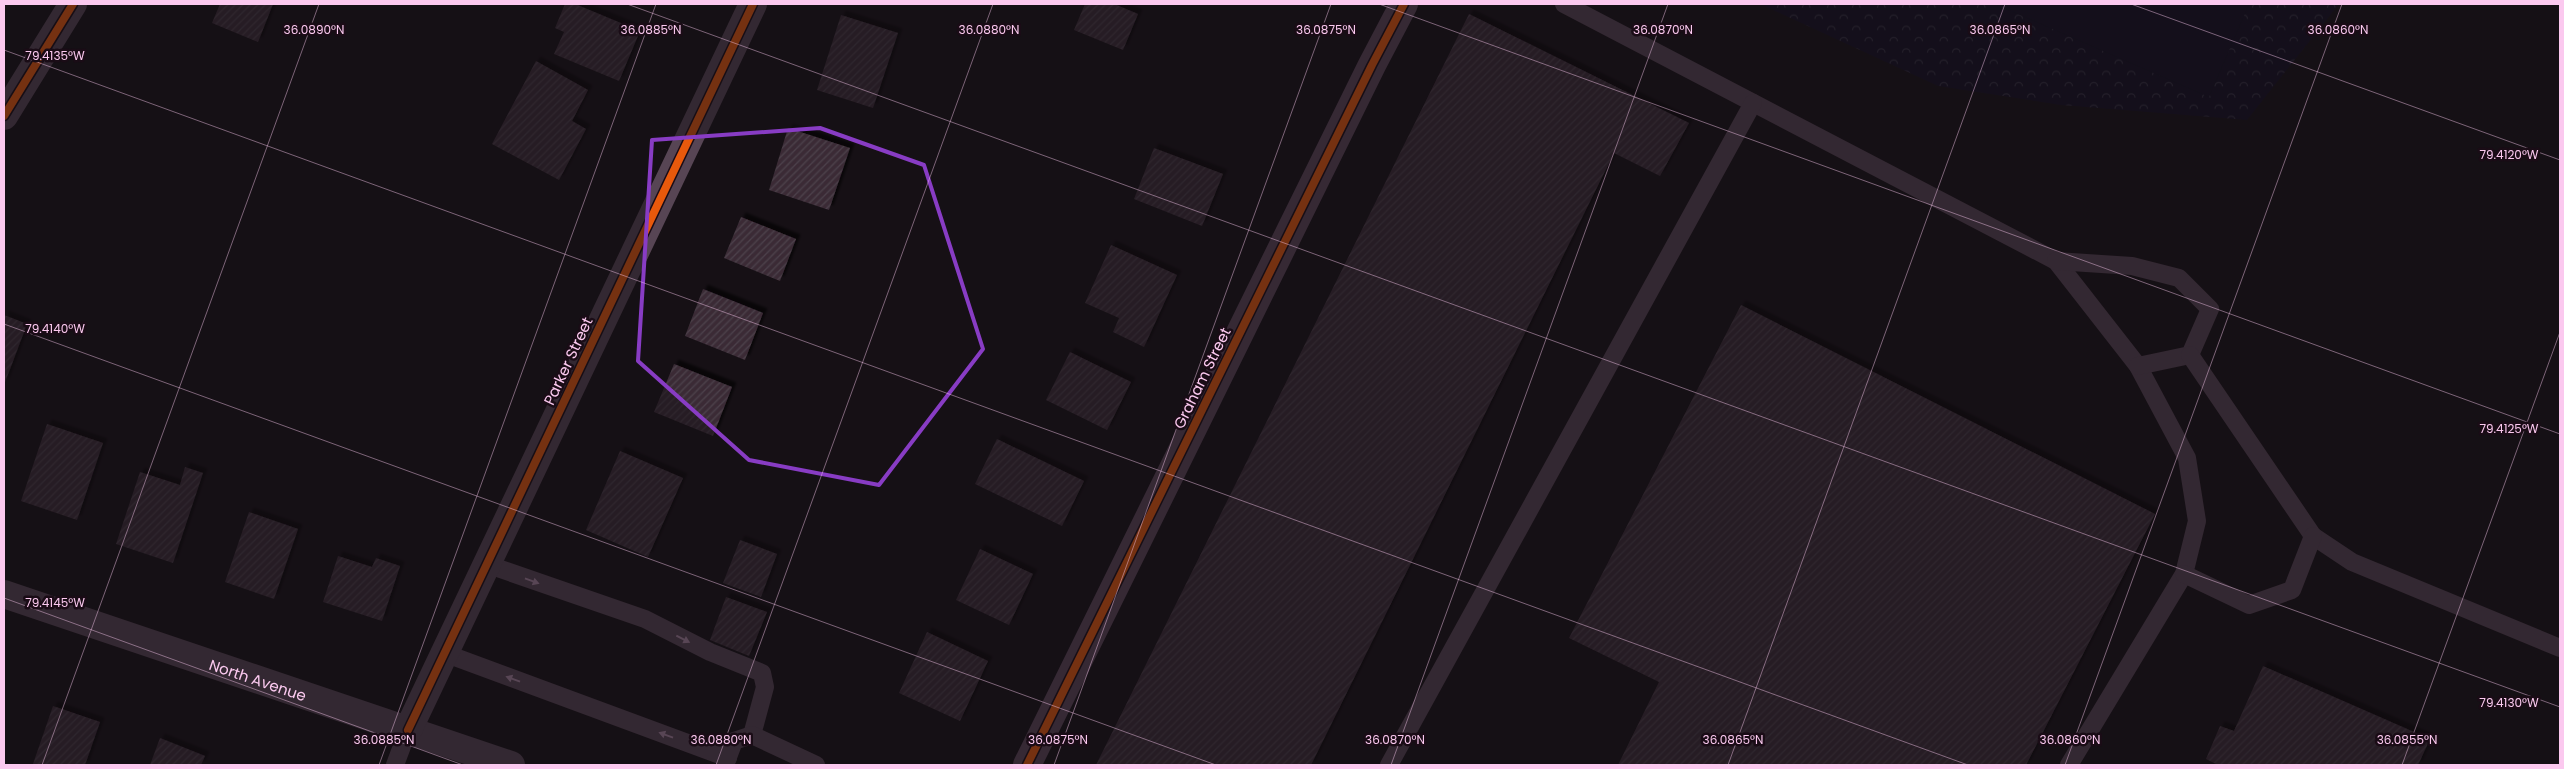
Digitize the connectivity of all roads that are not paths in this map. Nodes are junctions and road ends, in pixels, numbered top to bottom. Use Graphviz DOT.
graph roads {
  1 [pos="73,4"];
  2 [pos="753,4"];
  3 [pos="1404,4"];
  4 [pos="1564,4"];
  5 [pos="1753,103"];
  6 [pos="4,116"];
  7 [pos="2056,261"];
  8 [pos="2190,355"];
  9 [pos="2138,366"];
  10 [pos="2313,536"];
  11 [pos="486,564"];
  12 [pos="2184,574"];
  13 [pos="4,594"];
  14 [pos="2560,648"];
  15 [pos="444,653"];
  16 [pos="408,730"];
  17 [pos="752,735"];
  18 [pos="726,762"];
  19 [pos="395,765"];
  20 [pos="511,765"];
  21 [pos="816,765"];
  22 [pos="1027,765"];
  23 [pos="1388,765"];
  24 [pos="2069,765"];
  1 -- 6 [label="street"];
  2 -- 11 [label="street, Parker Street"];
  3 -- 22 [label="street, Graham Street"];
  4 -- 5 [label="lane"];
  5 -- 7 [label="lane"];
  5 -- 23 [label="lane"];
  7 -- 8 [label="lane"];
  7 -- 9 [label="lane"];
  8 -- 9 [label="lane"];
  8 -- 10 [label="lane"];
  9 -- 12 [label="lane"];
  10 -- 12 [label="lane"];
  10 -- 14 [label="lane"];
  11 -- 15 [label="street, Parker Street"];
  11 -- 17 [label="lane, one-way"];
  12 -- 24 [label="lane"];
  13 -- 16 [label="street, North Avenue"];
  15 -- 16 [label="street, Parker Street"];
  18 -- 15 [label="lane, one-way"];
  16 -- 19 [label="lane"];
  16 -- 20 [label="street, North Avenue"];
  17 -- 18 [label="lane"];
  17 -- 21 [label="lane"];
}
